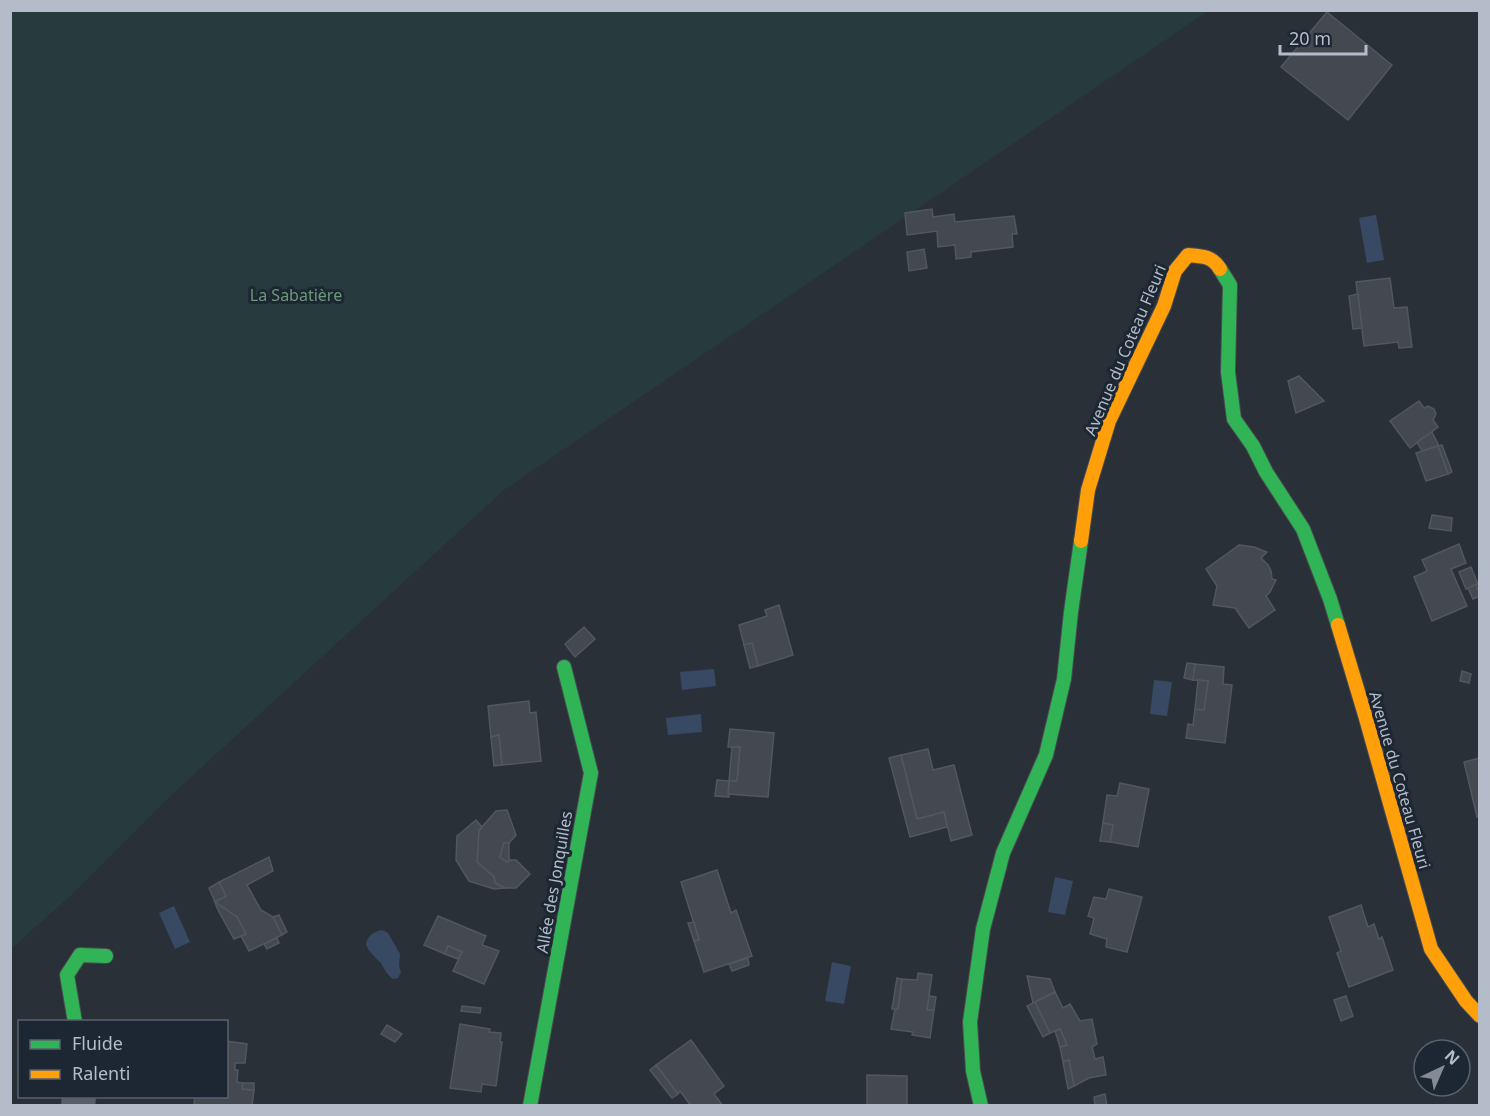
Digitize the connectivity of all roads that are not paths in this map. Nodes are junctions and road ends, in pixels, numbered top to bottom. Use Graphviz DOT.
graph roads {
  1 [pos="564,667"];
  2 [pos="106,956"];
  3 [pos="1479,1016"];
  4 [pos="75,1020"];
  5 [pos="973,1071"];
  6 [pos="530,1106"];
  7 [pos="966,1106"];
  8 [pos="981,1106"];
  1 -- 6 [label="street, Allée des Jonquilles"];
  2 -- 4 [label="street"];
  3 -- 5 [label="street, Avenue du Coteau Fleuri"];
  5 -- 7 [label="street"];
  5 -- 8 [label="street, Avenue du Coteau Fleuri"];
}
